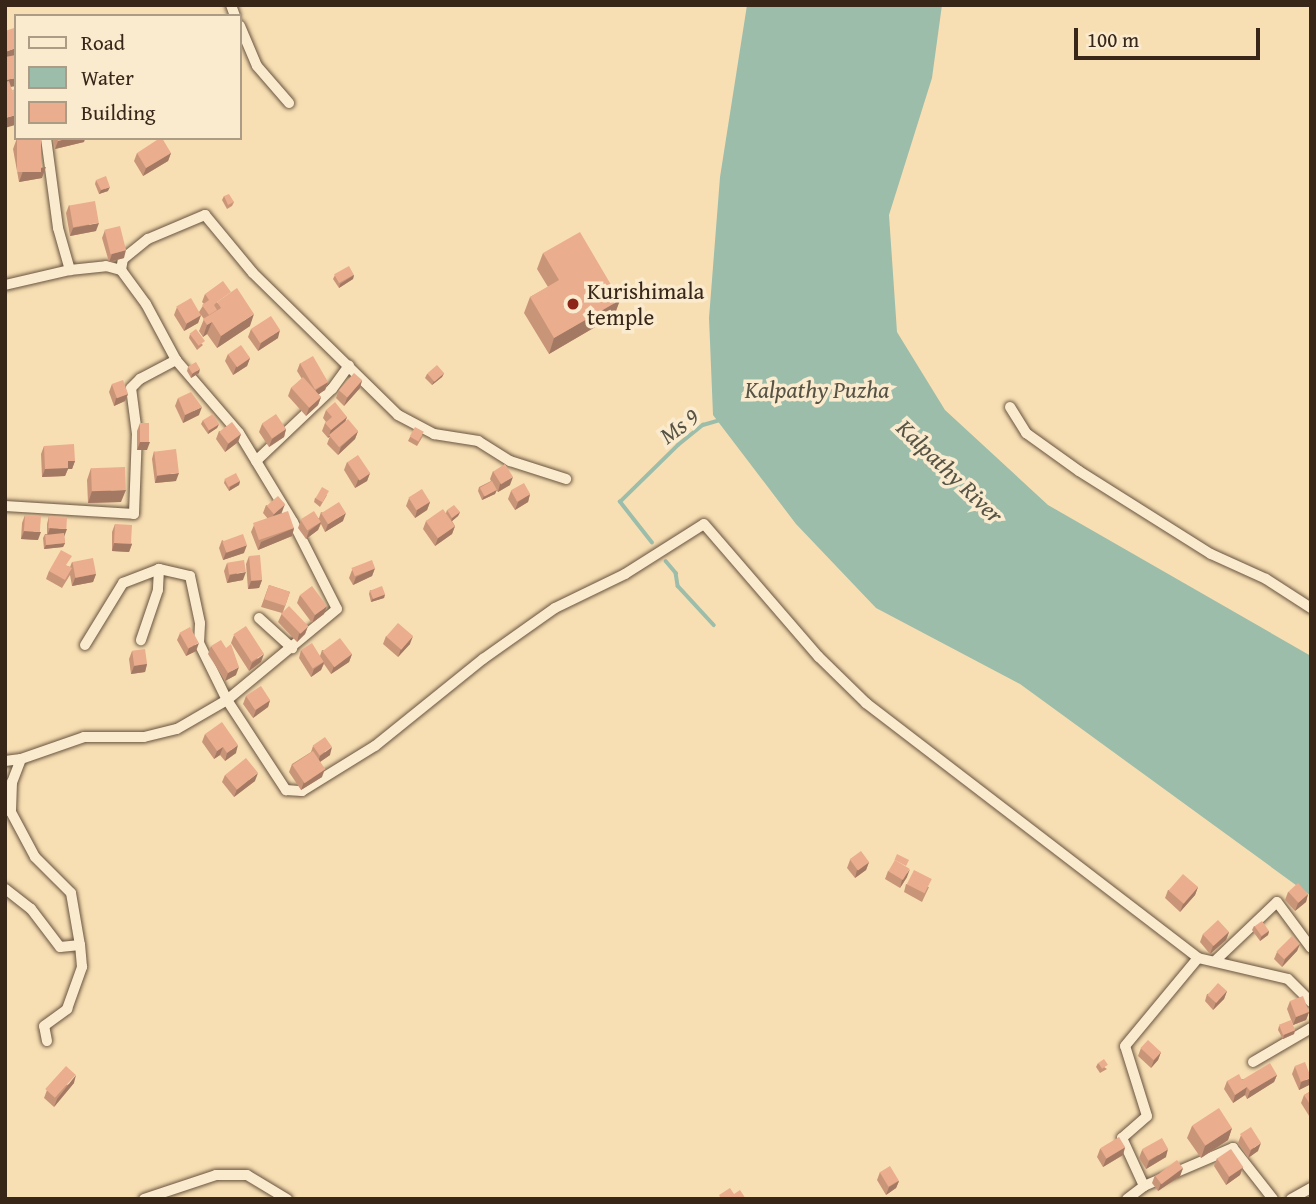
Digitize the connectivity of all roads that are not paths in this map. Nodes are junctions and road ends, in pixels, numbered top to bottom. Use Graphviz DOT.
graph roads {
  1 [pos="242,31"];
  2 [pos="289,103"];
  3 [pos="46,140"];
  4 [pos="70,270"];
  5 [pos="121,270"];
  6 [pos="5,285"];
  7 [pos="176,360"];
  8 [pos="349,366"];
  9 [pos="1010,407"];
  10 [pos="256,461"];
  11 [pos="566,479"];
  12 [pos="5,506"];
  13 [pos="159,569"];
  14 [pos="1311,608"];
  15 [pos="259,618"];
  16 [pos="141,640"];
  17 [pos="85,645"];
  18 [pos="292,648"];
  19 [pos="227,700"];
  20 [pos="21,758"];
  21 [pos="5,761"];
  22 [pos="5,889"];
  23 [pos="79,945"];
  24 [pos="1311,948"];
  25 [pos="1198,958"];
  26 [pos="1216,961"];
  27 [pos="1310,998"];
  28 [pos="1311,1028"];
  29 [pos="47,1041"];
  30 [pos="1253,1062"];
  31 [pos="1144,1185"];
  32 [pos="1311,1188"];
  33 [pos="144,1199"];
  34 [pos="287,1199"];
  35 [pos="1127,1199"];
  36 [pos="1273,1199"];
  37 [pos="1291,1199"];
  1 -- 2 [label="street"];
  3 -- 4 [label="street"];
  4 -- 5 [label="street"];
  4 -- 6 [label="street"];
  5 -- 7 [label="street"];
  5 -- 8 [label="street"];
  7 -- 10 [label="street"];
  7 -- 12 [label="street"];
  8 -- 10 [label="street"];
  8 -- 11 [label="street"];
  9 -- 14 [label="street"];
  10 -- 18 [label="street"];
  13 -- 16 [label="street"];
  13 -- 17 [label="street"];
  13 -- 19 [label="street"];
  15 -- 18 [label="street"];
  18 -- 19 [label="street"];
  19 -- 20 [label="street"];
  19 -- 25 [label="street"];
  20 -- 21 [label="street"];
  20 -- 23 [label="street"];
  22 -- 23 [label="street"];
  23 -- 29 [label="street"];
  24 -- 26 [label="street"];
  25 -- 26 [label="street"];
  25 -- 31 [label="street"];
  26 -- 27 [label="street"];
  28 -- 30 [label="street"];
  31 -- 35 [label="street"];
  31 -- 36 [label="street"];
  32 -- 37 [label="street"];
  33 -- 34 [label="street"];
}
